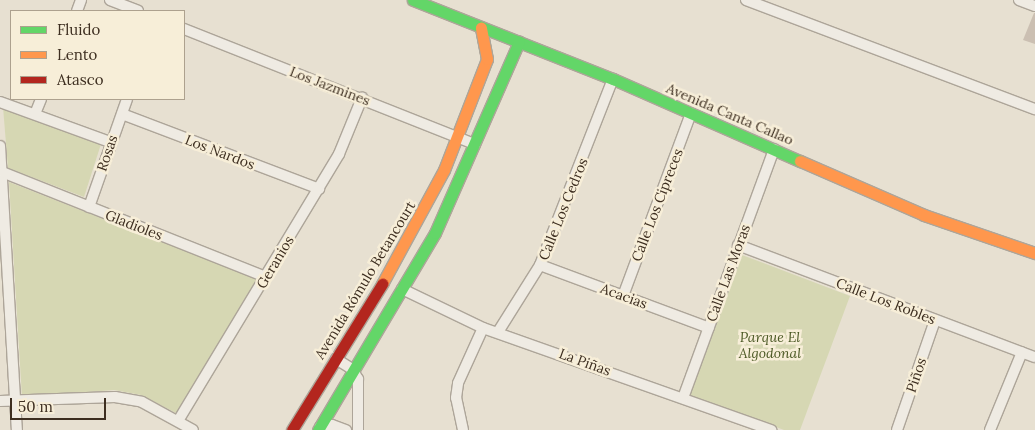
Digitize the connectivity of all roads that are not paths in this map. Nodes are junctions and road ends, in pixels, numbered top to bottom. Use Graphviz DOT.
graph roads {
  1 [pos="110,0"];
  2 [pos="413,0"];
  3 [pos="746,0"];
  4 [pos="1020,0"];
  5 [pos="1035,6"];
  6 [pos="135,10"];
  7 [pos="481,28"];
  8 [pos="185,29"];
  9 [pos="519,42"];
  10 [pos="613,79"];
  11 [pos="362,98"];
  12 [pos="41,100"];
  13 [pos="128,100"];
  14 [pos="0,102"];
  15 [pos="1035,108"];
  16 [pos="35,114"];
  17 [pos="122,114"];
  18 [pos="691,114"];
  19 [pos="458,135"];
  20 [pos="110,142"];
  21 [pos="476,144"];
  22 [pos="0,146"];
  23 [pos="774,149"];
  24 [pos="2,172"];
  25 [pos="319,189"];
  26 [pos="89,207"];
  27 [pos="738,245"];
  28 [pos="1035,253"];
  29 [pos="540,265"];
  30 [pos="266,277"];
  31 [pos="402,289"];
  32 [pos="623,296"];
  33 [pos="935,320"];
  34 [pos="483,328"];
  35 [pos="709,328"];
  36 [pos="498,332"];
  37 [pos="1022,352"];
  38 [pos="1035,357"];
  39 [pos="336,359"];
  40 [pos="352,369"];
  41 [pos="683,398"];
  42 [pos="15,400"];
  43 [pos="0,401"];
  44 [pos="178,421"];
  45 [pos="319,428"];
  46 [pos="17,430"];
  47 [pos="193,430"];
  48 [pos="292,430"];
  49 [pos="346,430"];
  50 [pos="358,430"];
  51 [pos="463,430"];
  52 [pos="771,430"];
  53 [pos="897,430"];
  54 [pos="990,430"];
  1 -- 6 [label="street"];
  2 -- 7 [label="street, Avenida Canta Callao"];
  3 -- 15 [label="street"];
  4 -- 5 [label="street"];
  7 -- 9 [label="street, Avenida Canta Callao"];
  7 -- 19 [label="street, Avenida Rómulo Betancourt"];
  8 -- 11 [label="street, Los Jazmines"];
  9 -- 10 [label="street, Avenida Canta Callao"];
  9 -- 21 [label="street"];
  10 -- 18 [label="street, Avenida Canta Callao"];
  10 -- 29 [label="street, Calle Los Cedros"];
  11 -- 19 [label="street, Los Jazmines"];
  11 -- 25 [label="street, Geranios"];
  12 -- 16 [label="street"];
  13 -- 17 [label="street, Rosas"];
  14 -- 16 [label="street"];
  16 -- 20 [label="street"];
  17 -- 20 [label="street, Rosas"];
  17 -- 25 [label="street, Los Nardos"];
  18 -- 23 [label="street, Avenida Canta Callao"];
  18 -- 32 [label="street, Calle Los Cipreces"];
  19 -- 21 [label="street, Los Jazmines"];
  19 -- 39 [label="street, Avenida Rómulo Betancourt"];
  20 -- 26 [label="street, Rosas"];
  21 -- 31 [label="street"];
  22 -- 24 [label="street"];
  23 -- 27 [label="street, Calle Las Moras"];
  23 -- 28 [label="street, Avenida Canta Callao"];
  24 -- 26 [label="street, Gladioles"];
  24 -- 42 [label="street"];
  25 -- 30 [label="street, Geranios"];
  26 -- 30 [label="street, Gladioles"];
  27 -- 33 [label="street, Calle Los Robles"];
  27 -- 35 [label="street, Calle Las Moras"];
  29 -- 32 [label="street, Acacias"];
  29 -- 36 [label="street, Calle Los Cedros"];
  30 -- 44 [label="street, Geranios"];
  31 -- 34 [label="street, La Piñas"];
  31 -- 40 [label="street"];
  32 -- 35 [label="street, Acacias"];
  33 -- 37 [label="street, Calle Los Robles"];
  33 -- 53 [label="street, Piños"];
  34 -- 36 [label="street, La Piñas"];
  34 -- 51 [label="street"];
  35 -- 41 [label="street, Calle Las Moras"];
  36 -- 41 [label="street, La Piñas"];
  37 -- 38 [label="street, Calle Los Robles"];
  37 -- 54 [label="street"];
  39 -- 40 [label="street"];
  39 -- 48 [label="street, Avenida Rómulo Betancourt"];
  40 -- 45 [label="street"];
  40 -- 50 [label="street"];
  41 -- 52 [label="street, La Piñas"];
  42 -- 43 [label="street"];
  42 -- 44 [label="street"];
  42 -- 46 [label="street"];
  44 -- 47 [label="street"];
  45 -- 49 [label="street"];
}
